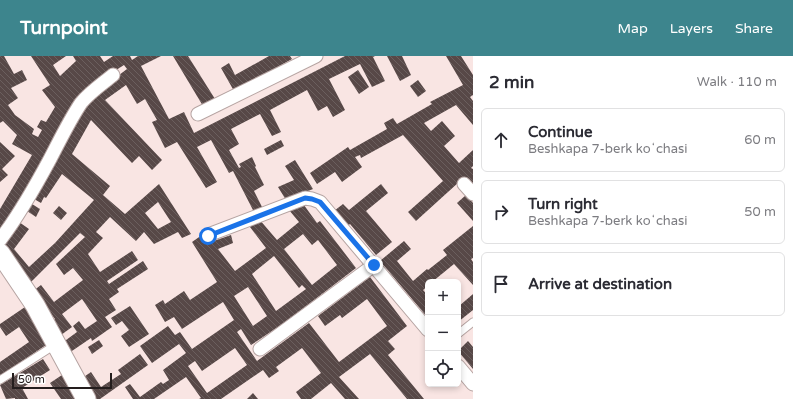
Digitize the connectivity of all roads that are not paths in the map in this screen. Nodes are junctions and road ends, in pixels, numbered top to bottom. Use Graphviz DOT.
graph roads {
  1 [pos="316,56"];
  2 [pos="301,59"];
  3 [pos="113,75"];
  4 [pos="198,114"];
  5 [pos="464,184"];
  6 [pos="473,194"];
  7 [pos="208,236"];
  8 [pos="0,240"];
  9 [pos="0,253"];
  10 [pos="374,265"];
  11 [pos="473,322"];
  12 [pos="425,326"];
  13 [pos="461,332"];
  14 [pos="57,343"];
  15 [pos="260,349"];
  16 [pos="461,370"];
  17 [pos="0,380"];
  18 [pos="473,384"];
  19 [pos="86,399"];
  1 -- 2 [label="street"];
  2 -- 4 [label="street"];
  3 -- 8 [label="street"];
  5 -- 6 [label="street"];
  7 -- 10 [label="street"];
  9 -- 14 [label="street"];
  10 -- 12 [label="street"];
  10 -- 15 [label="street"];
  11 -- 13 [label="lane"];
  14 -- 17 [label="lane"];
  14 -- 19 [label="street"];
  16 -- 18 [label="street"];
}
